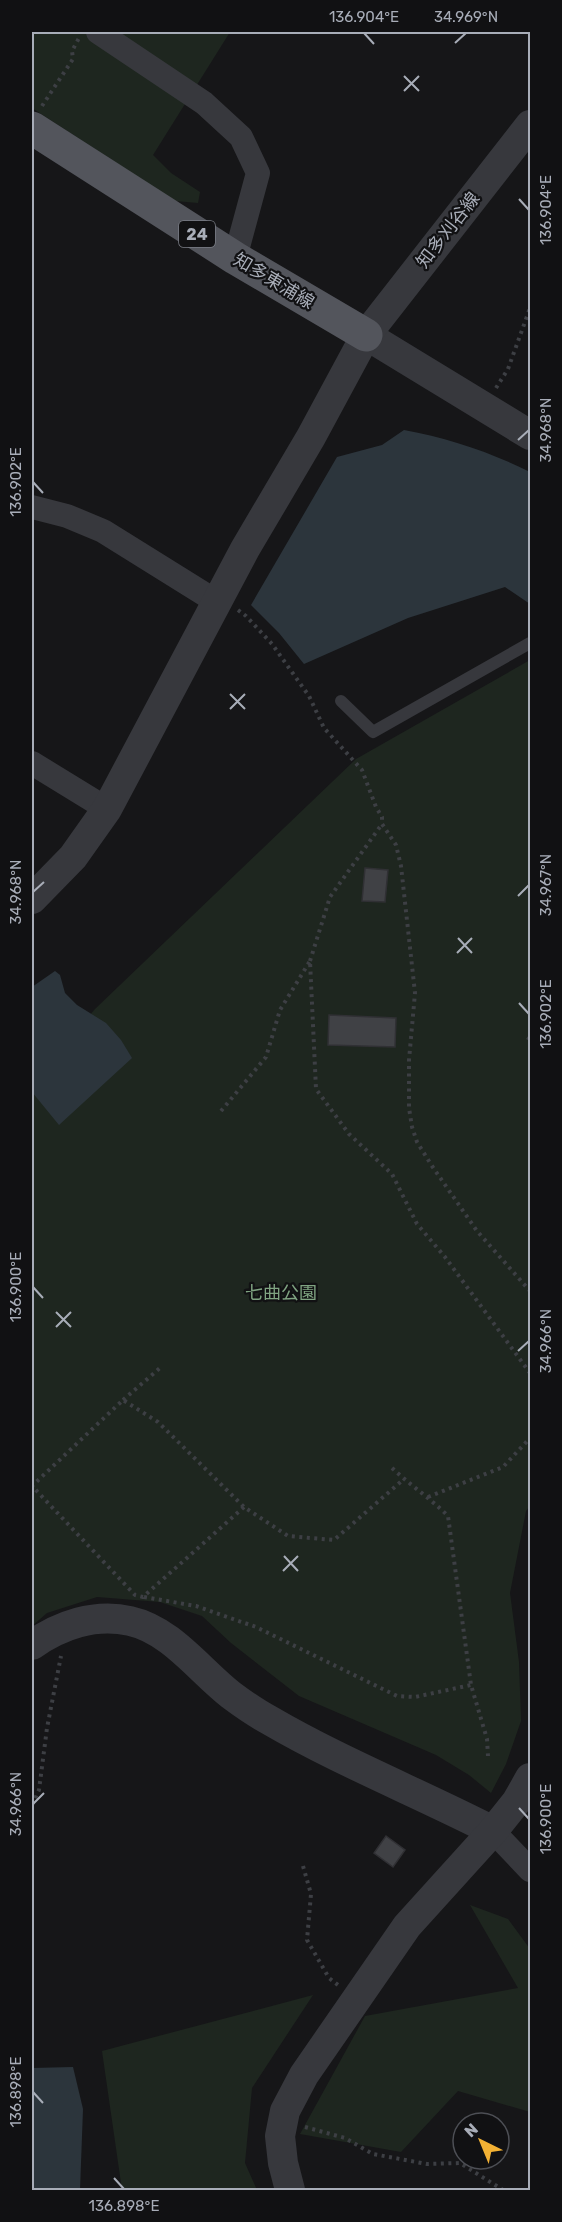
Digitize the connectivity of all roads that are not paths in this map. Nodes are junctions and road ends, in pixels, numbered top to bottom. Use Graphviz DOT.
graph roads {
  1 [pos="98,32"];
  2 [pos="35,120"];
  3 [pos="531,125"];
  4 [pos="235,258"];
  5 [pos="366,335"];
  6 [pos="531,435"];
  7 [pos="32,507"];
  8 [pos="217,602"];
  9 [pos="531,643"];
  10 [pos="341,701"];
  11 [pos="32,762"];
  12 [pos="107,809"];
  13 [pos="32,899"];
  14 [pos="32,1645"];
  15 [pos="531,1778"];
  16 [pos="493,1831"];
  17 [pos="531,1870"];
  18 [pos="290,2190"];
  1 -- 4 [label="street"];
  2 -- 4 [label="main road, 知多東浦線 / 24"];
  3 -- 5 [label="street, 知多刈谷線"];
  4 -- 5 [label="main road, 知多東浦線 / 24"];
  5 -- 6 [label="street"];
  5 -- 8 [label="street, 知多刈谷線"];
  7 -- 8 [label="street"];
  8 -- 12 [label="street, 知多刈谷線"];
  9 -- 10 [label="lane"];
  11 -- 12 [label="street"];
  12 -- 13 [label="street, 知多刈谷線"];
  14 -- 16 [label="street"];
  15 -- 16 [label="street"];
  16 -- 17 [label="street"];
  16 -- 18 [label="street"];
}
